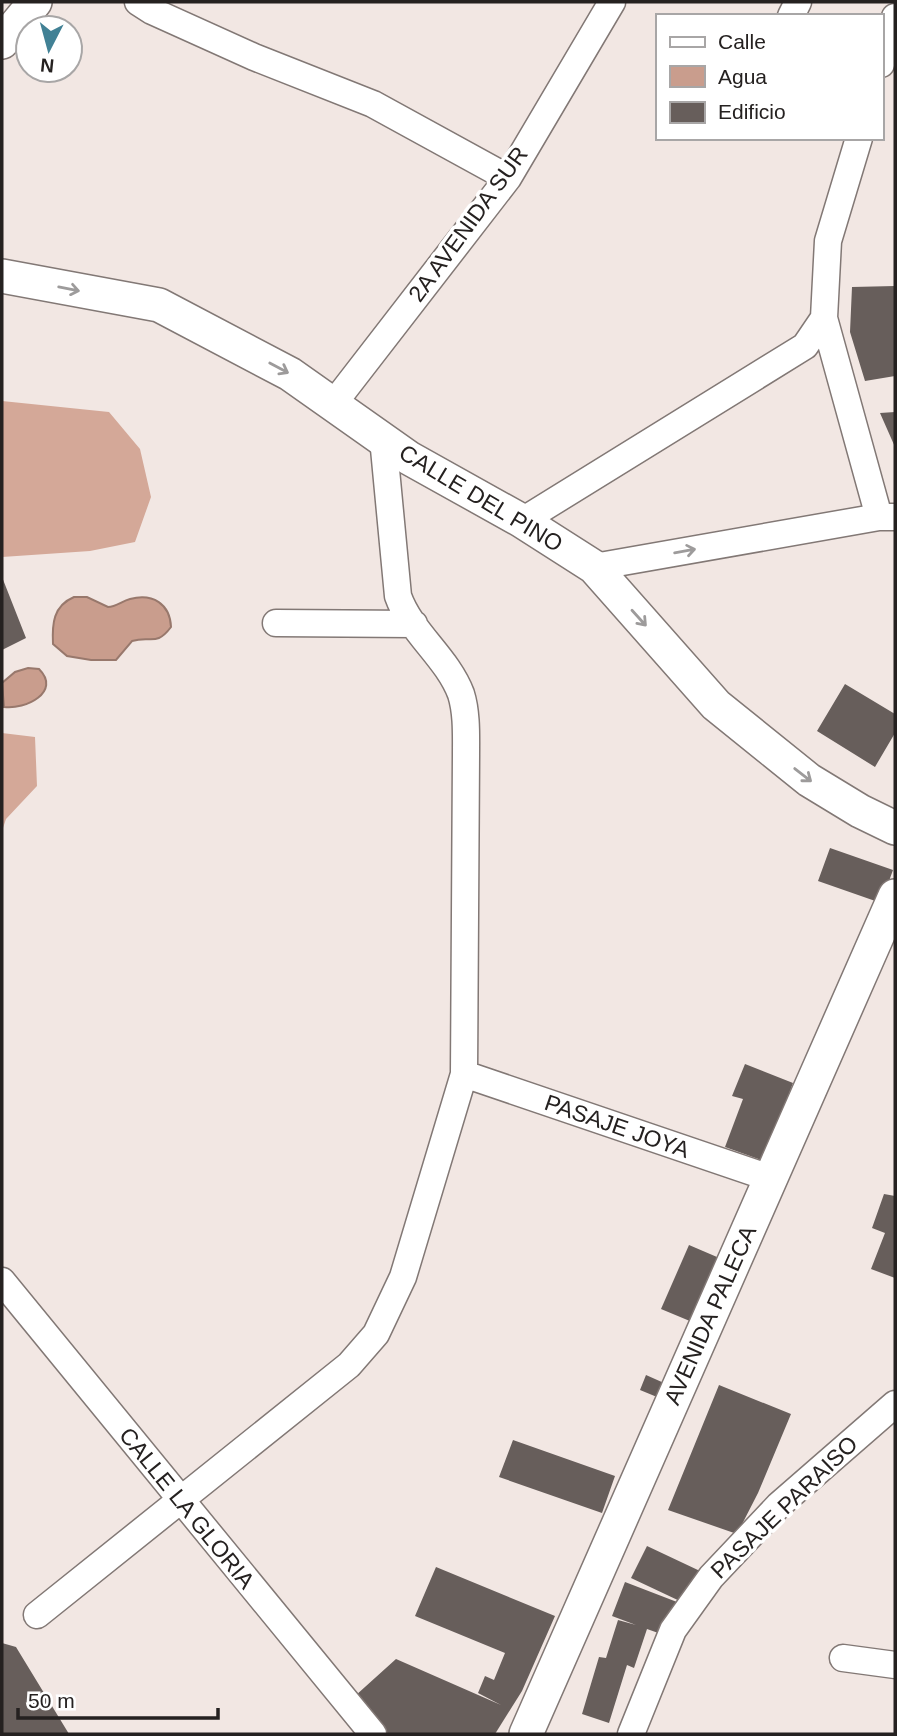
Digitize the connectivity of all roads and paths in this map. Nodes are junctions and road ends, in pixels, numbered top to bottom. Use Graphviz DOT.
graph roads {
  1 [pos="35,2"];
  2 [pos="138,2"];
  3 [pos="612,2"];
  4 [pos="895,17"];
  5 [pos="2,42"];
  6 [pos="883,57"];
  7 [pos="858,140"];
  8 [pos="508,178"];
  9 [pos="2,276"];
  10 [pos="824,318"];
  11 [pos="334,403"];
  12 [pos="383,438"];
  13 [pos="887,517"];
  14 [pos="522,521"];
  15 [pos="594,567"];
  16 [pos="276,623"];
  17 [pos="414,624"];
  18 [pos="895,828"];
  19 [pos="895,896"];
  20 [pos="464,1074"];
  21 [pos="770,1178"];
  22 [pos="2,1281"];
  23 [pos="895,1404"];
  24 [pos="182,1500"];
  25 [pos="37,1615"];
  26 [pos="843,1658"];
  27 [pos="895,1665"];
  28 [pos="373,1734"];
  29 [pos="526,1734"];
  30 [pos="631,1734"];
  1 -- 5 [label="main road"];
  2 -- 8 [label="street"];
  3 -- 8 [label="street, 2A AVENIDA SUR"];
  4 -- 6 [label="street"];
  7 -- 10 [label="street"];
  8 -- 11 [label="street, 2A AVENIDA SUR"];
  9 -- 11 [label="main road, CALLE DEL PINO, one-way"];
  10 -- 13 [label="street"];
  10 -- 14 [label="street"];
  11 -- 12 [label="main road, CALLE DEL PINO"];
  12 -- 14 [label="main road, CALLE DEL PINO"];
  12 -- 17 [label="street"];
  15 -- 13 [label="street, one-way"];
  14 -- 15 [label="main road, CALLE DEL PINO"];
  15 -- 18 [label="main road, CALLE DEL PINO, one-way"];
  16 -- 17 [label="street"];
  17 -- 20 [label="street"];
  19 -- 21 [label="main road, AVENIDA PALECA"];
  20 -- 21 [label="street, PASAJE JOYA"];
  20 -- 24 [label="street"];
  21 -- 29 [label="main road, AVENIDA PALECA"];
  22 -- 24 [label="street, CALLE LA GLORIA"];
  23 -- 30 [label="street, PASAJE PARAISO"];
  24 -- 25 [label="street"];
  24 -- 28 [label="street, CALLE LA GLORIA"];
  26 -- 27 [label="street"];
}
